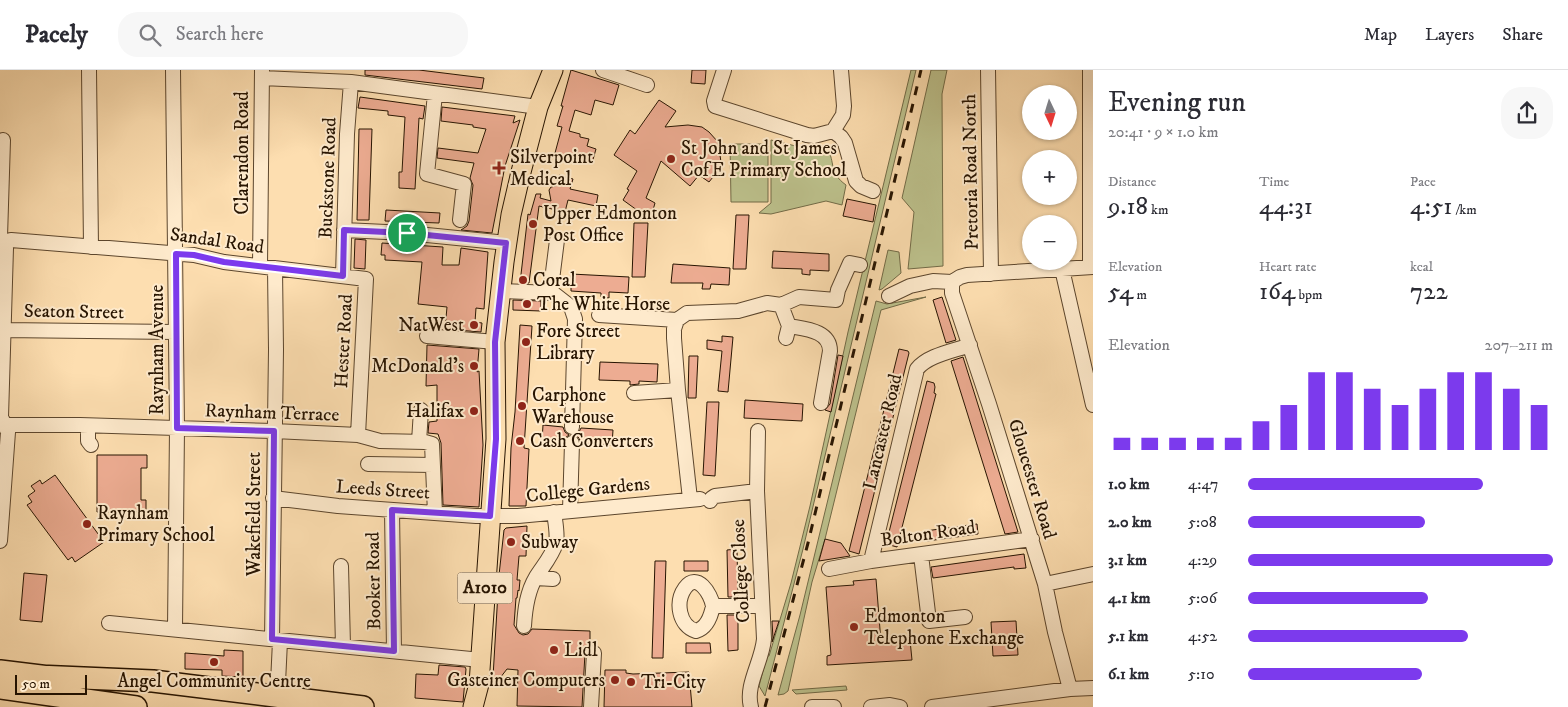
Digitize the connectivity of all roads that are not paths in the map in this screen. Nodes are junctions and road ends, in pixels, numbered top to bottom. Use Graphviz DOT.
graph roads {
  1 [pos="89,70"];
  2 [pos="173,70"];
  3 [pos="553,70"];
  4 [pos="603,70"];
  5 [pos="724,70"];
  6 [pos="842,70"];
  7 [pos="988,70"];
  8 [pos="1090,70"];
  9 [pos="262,74"];
  10 [pos="625,74"];
  11 [pos="351,82"];
  12 [pos="646,85"];
  13 [pos="435,94"];
  14 [pos="538,107"];
  15 [pos="833,131"];
  16 [pos="3,140"];
  17 [pos="873,191"];
  18 [pos="460,220"];
  19 [pos="344,230"];
  20 [pos="558,240"];
  21 [pos="4,242"];
  22 [pos="506,243"];
  23 [pos="91,247"];
  24 [pos="176,254"];
  25 [pos="860,265"];
  26 [pos="260,266"];
  27 [pos="1091,267"];
  28 [pos="275,268"];
  29 [pos="1077,268"];
  30 [pos="1048,270"];
  31 [pos="1062,270"];
  32 [pos="991,274"];
  33 [pos="343,276"];
  34 [pos="366,279"];
  35 [pos="952,282"];
  36 [pos="501,291"];
  37 [pos="558,296"];
  38 [pos="889,296"];
  39 [pos="781,305"];
  40 [pos="599,315"];
  41 [pos="677,320"];
  42 [pos="2,332"];
  43 [pos="176,332"];
  44 [pos="427,336"];
  45 [pos="495,342"];
  46 [pos="970,346"];
  47 [pos="678,390"];
  48 [pos="634,393"];
  49 [pos="821,403"];
  50 [pos="1093,405"];
  51 [pos="421,410"];
  52 [pos="3,422"];
  53 [pos="88,426"];
  54 [pos="572,427"];
  55 [pos="177,428"];
  56 [pos="274,431"];
  57 [pos="758,431"];
  58 [pos="358,435"];
  59 [pos="426,443"];
  60 [pos="572,443"];
  61 [pos="90,445"];
  62 [pos="368,464"];
  63 [pos="432,465"];
  64 [pos="630,490"];
  65 [pos="756,491"];
  66 [pos="273,498"];
  67 [pos="700,500"];
  68 [pos="630,504"];
  69 [pos="392,510"];
  70 [pos="570,510"];
  71 [pos="435,512"];
  72 [pos="554,512"];
  73 [pos="490,516"];
  74 [pos="1032,539"];
  75 [pos="0,541"];
  76 [pos="921,555"];
  77 [pos="871,561"];
  78 [pos="341,566"];
  79 [pos="829,569"];
  80 [pos="1093,574"];
  81 [pos="536,578"];
  82 [pos="553,579"];
  83 [pos="1045,584"];
  84 [pos="712,606"];
  85 [pos="762,606"];
  86 [pos="965,617"];
  87 [pos="109,623"];
  88 [pos="524,626"];
  89 [pos="175,629"];
  90 [pos="276,640"];
  91 [pos="344,646"];
  92 [pos="394,651"];
  93 [pos="594,653"];
  94 [pos="481,660"];
  95 [pos="0,670"];
  96 [pos="479,684"];
  97 [pos="41,685"];
  98 [pos="0,688"];
  99 [pos="1093,688"];
  100 [pos="1070,690"];
  101 [pos="269,702"];
  102 [pos="93,707"];
  103 [pos="136,707"];
  104 [pos="363,707"];
  105 [pos="473,707"];
  106 [pos="485,707"];
  107 [pos="591,707"];
  108 [pos="751,707"];
  109 [pos="812,707"];
  110 [pos="834,707"];
  111 [pos="870,707"];
  112 [pos="900,707"];
  113 [pos="932,707"];
  1 -- 23 [label="street"];
  2 -- 24 [label="street, Raynham Avenue"];
  3 -- 14 [label="main road, A1010"];
  4 -- 10 [label="street"];
  5 -- 15 [label="street"];
  6 -- 15 [label="street"];
  7 -- 32 [label="street, Pretoria Road North"];
  8 -- 27 [label="street"];
  9 -- 11 [label="street"];
  9 -- 26 [label="street, Clarendon Road"];
  10 -- 12 [label="street"];
  11 -- 13 [label="street"];
  11 -- 19 [label="street, Buckstone Road"];
  13 -- 14 [label="street"];
  13 -- 18 [label="street"];
  14 -- 22 [label="main road, A1010"];
  15 -- 17 [label="street"];
  16 -- 21 [label="street"];
  19 -- 22 [label="street"];
  19 -- 33 [label="street, Buckstone Road"];
  20 -- 37 [label="street"];
  21 -- 23 [label="street, Sandal Road"];
  21 -- 42 [label="street"];
  22 -- 36 [label="main road, A1010"];
  23 -- 24 [label="street, Sandal Road"];
  24 -- 26 [label="street, Sandal Road"];
  24 -- 43 [label="street, Raynham Avenue"];
  25 -- 39 [label="street"];
  26 -- 28 [label="street, Sandal Road"];
  27 -- 29 [label="street"];
  28 -- 33 [label="street, Sandal Road"];
  28 -- 56 [label="street, Wakefield Street"];
  30 -- 32 [label="street"];
  31 -- 50 [label="street"];
  32 -- 35 [label="street"];
  33 -- 34 [label="street, Sandal Road"];
  34 -- 58 [label="street, Hester Road"];
  35 -- 38 [label="street"];
  35 -- 46 [label="street, Gloucester Road"];
  36 -- 37 [label="street"];
  36 -- 45 [label="main road, A1010"];
  37 -- 54 [label="street"];
  39 -- 41 [label="street"];
  39 -- 49 [label="street"];
  40 -- 41 [label="street"];
  41 -- 47 [label="street"];
  42 -- 43 [label="street, Seaton Street"];
  42 -- 52 [label="street"];
  43 -- 55 [label="street, Raynham Avenue"];
  44 -- 45 [label="street"];
  45 -- 73 [label="main road, A1010"];
  46 -- 74 [label="street, Gloucester Road"];
  46 -- 77 [label="street, Lancaster Road"];
  47 -- 48 [label="street"];
  47 -- 67 [label="street"];
  51 -- 59 [label="street"];
  52 -- 53 [label="street, Raynham Terrace"];
  52 -- 75 [label="street"];
  53 -- 55 [label="street, Raynham Terrace"];
  53 -- 61 [label="street"];
  55 -- 56 [label="street, Raynham Terrace"];
  55 -- 89 [label="street, Raynham Avenue"];
  56 -- 58 [label="street, Raynham Terrace"];
  56 -- 66 [label="street, Wakefield Street"];
  57 -- 65 [label="street, College Close"];
  58 -- 59 [label="street, Raynham Terrace"];
  59 -- 63 [label="street"];
  60 -- 70 [label="street"];
  62 -- 63 [label="street"];
  63 -- 71 [label="street"];
  64 -- 68 [label="street"];
  65 -- 67 [label="street, College Gardens"];
  65 -- 85 [label="street, College Close"];
  66 -- 69 [label="street, Leeds Street"];
  66 -- 90 [label="street, Wakefield Street"];
  67 -- 68 [label="street, College Gardens"];
  68 -- 70 [label="street, College Gardens"];
  69 -- 71 [label="street, Leeds Street"];
  69 -- 92 [label="street, Booker Road"];
  70 -- 72 [label="street, College Gardens"];
  71 -- 73 [label="street, Leeds Street"];
  72 -- 73 [label="street, College Gardens"];
  72 -- 81 [label="street"];
  73 -- 94 [label="main road, A1010"];
  74 -- 76 [label="street, Bolton Road"];
  74 -- 83 [label="street, Gloucester Road"];
  76 -- 77 [label="street, Bolton Road"];
  76 -- 86 [label="street"];
  77 -- 79 [label="street, Bolton Road"];
  78 -- 91 [label="street"];
  80 -- 83 [label="street"];
  81 -- 82 [label="street"];
  81 -- 88 [label="street"];
  83 -- 100 [label="street, Gloucester Road"];
  84 -- 85 [label="street"];
  85 -- 108 [label="street, College Close"];
  87 -- 89 [label="street"];
  89 -- 90 [label="street"];
  90 -- 91 [label="street"];
  90 -- 101 [label="street, Wakefield Street"];
  91 -- 92 [label="street"];
  92 -- 94 [label="street"];
  93 -- 107 [label="street"];
  94 -- 96 [label="main road, A1010"];
  95 -- 97 [label="highway"];
  96 -- 105 [label="main road, A1010"];
  96 -- 106 [label="main road, A1010"];
  97 -- 98 [label="highway"];
  97 -- 101 [label="highway"];
  97 -- 102 [label="highway"];
  97 -- 103 [label="highway"];
  99 -- 100 [label="street"];
  100 -- 113 [label="street"];
  101 -- 104 [label="highway"];
  109 -- 110 [label="street"];
  111 -- 112 [label="street"];
}
